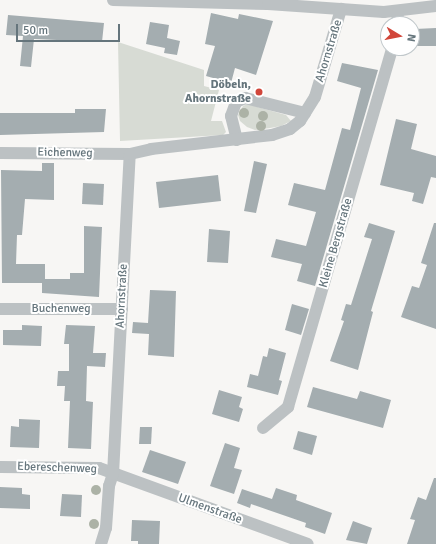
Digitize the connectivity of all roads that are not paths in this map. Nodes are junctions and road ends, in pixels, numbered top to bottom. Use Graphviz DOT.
graph roads {
  1 [pos="113,0"];
  2 [pos="436,6"];
  3 [pos="341,9"];
  4 [pos="398,12"];
  5 [pos="398,16"];
  6 [pos="390,56"];
  7 [pos="305,114"];
  8 [pos="237,140"];
  9 [pos="0,153"];
  10 [pos="130,154"];
  11 [pos="0,309"];
  12 [pos="122,309"];
  13 [pos="263,428"];
  14 [pos="0,467"];
  15 [pos="113,474"];
  16 [pos="303,543"];
  17 [pos="101,544"];
  1 -- 3 [label="street"];
  2 -- 4 [label="street"];
  3 -- 4 [label="street"];
  3 -- 7 [label="street, Ahornstraße"];
  4 -- 5 [label="street"];
  6 -- 13 [label="street, Kleine Bergstraße"];
  7 -- 8 [label="street, Ahornstraße"];
  7 -- 8 [label="street"];
  8 -- 10 [label="street, Ahornstraße"];
  9 -- 10 [label="street, Eichenweg"];
  10 -- 12 [label="street, Ahornstraße"];
  11 -- 12 [label="street, Buchenweg"];
  12 -- 15 [label="street, Ahornstraße"];
  14 -- 15 [label="street, Ebereschenweg"];
  15 -- 16 [label="street, Ulmenstraße"];
  15 -- 17 [label="street, Ahornstraße"];
}
